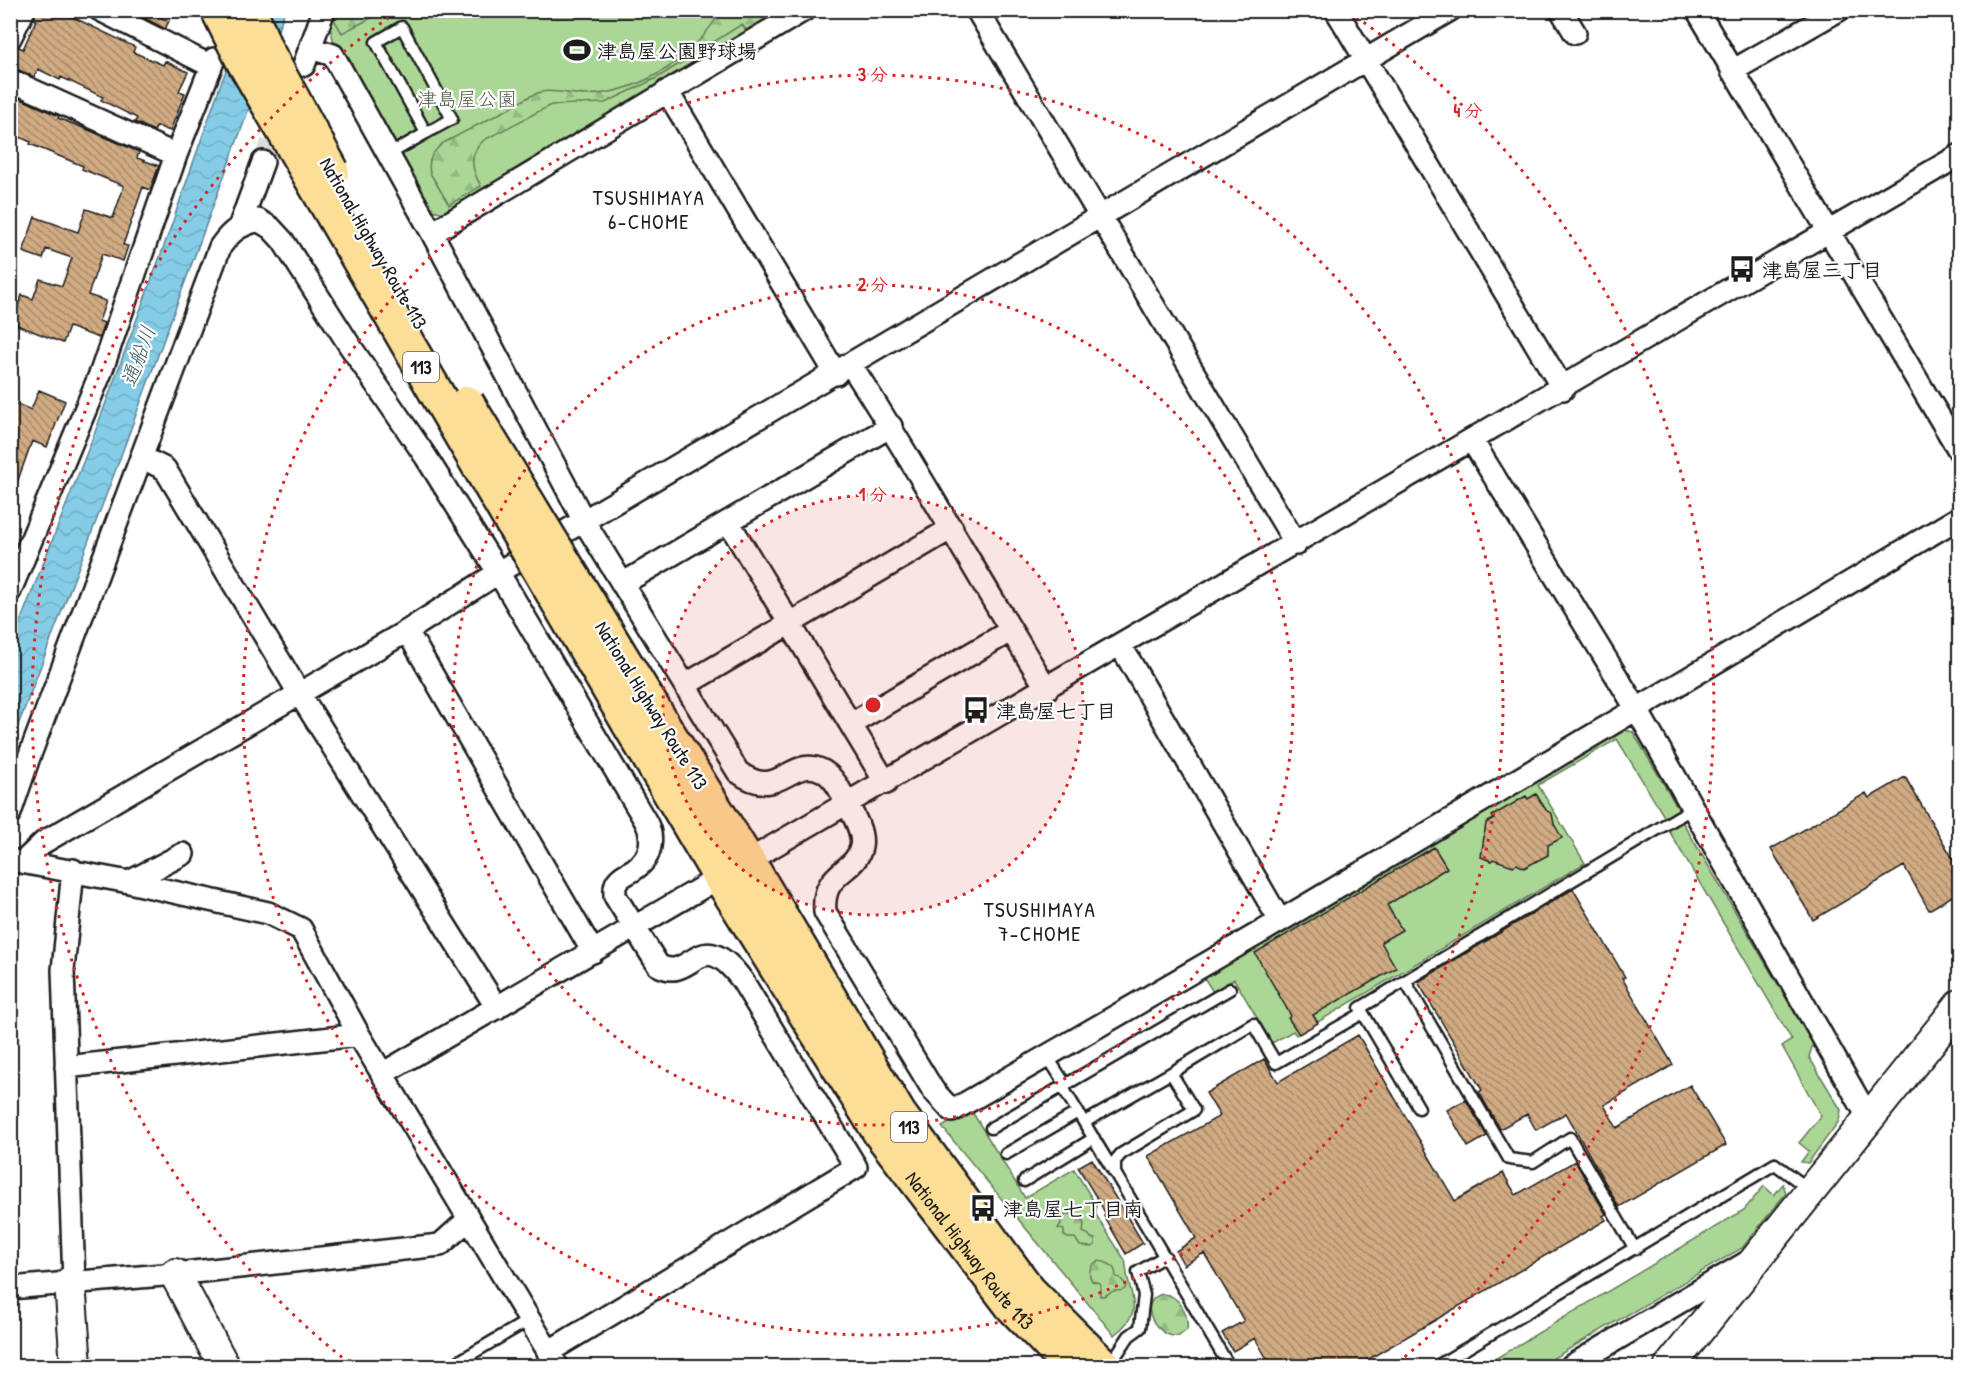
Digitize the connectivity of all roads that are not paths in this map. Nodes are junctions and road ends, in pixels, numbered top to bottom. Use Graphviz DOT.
graph roads {
  1 [pos="24,10"];
  2 [pos="100,10"];
  3 [pos="218,10"];
  4 [pos="250,10"];
  5 [pos="324,10"];
  6 [pos="804,10"];
  7 [pos="977,10"];
  8 [pos="1336,10"];
  9 [pos="1450,10"];
  10 [pos="1561,10"];
  11 [pos="1697,10"];
  12 [pos="1839,10"];
  13 [pos="1575,33"];
  14 [pos="10,38"];
  15 [pos="1366,61"];
  16 [pos="1732,71"];
  17 [pos="10,80"];
  18 [pos="667,91"];
  19 [pos="426,133"];
  20 [pos="176,155"];
  21 [pos="388,155"];
  22 [pos="1959,155"];
  23 [pos="263,162"];
  24 [pos="1100,218"];
  25 [pos="240,225"];
  26 [pos="1829,232"];
  27 [pos="432,233"];
  28 [pos="843,370"];
  29 [pos="1563,389"];
  30 [pos="891,426"];
  31 [pos="1473,442"];
  32 [pos="1959,452"];
  33 [pos="141,457"];
  34 [pos="1959,517"];
  35 [pos="584,521"];
  36 [pos="729,523"];
  37 [pos="952,528"];
  38 [pos="1296,544"];
  39 [pos="540,547"];
  40 [pos="498,572"];
  41 [pos="622,584"];
  42 [pos="10,591"];
  43 [pos="790,623"];
  44 [pos="407,631"];
  45 [pos="1010,631"];
  46 [pos="1121,646"];
  47 [pos="685,685"];
  48 [pos="1047,689"];
  49 [pos="299,693"];
  50 [pos="1636,708"];
  51 [pos="641,716"];
  52 [pos="851,724"];
  53 [pos="886,783"];
  54 [pos="848,805"];
  55 [pos="1693,808"];
  56 [pos="10,813"];
  57 [pos="183,854"];
  58 [pos="17,861"];
  59 [pos="749,863"];
  60 [pos="73,870"];
  61 [pos="721,879"];
  62 [pos="129,882"];
  63 [pos="1280,921"];
  64 [pos="636,929"];
  65 [pos="593,952"];
  66 [pos="1405,981"];
  67 [pos="1230,989"];
  68 [pos="1959,1005"];
  69 [pos="497,1008"];
  70 [pos="1363,1013"];
  71 [pos="359,1035"];
  72 [pos="1047,1056"];
  73 [pos="66,1067"];
  74 [pos="1171,1073"];
  75 [pos="382,1074"];
  76 [pos="1063,1085"];
  77 [pos="1419,1108"];
  78 [pos="1078,1112"];
  79 [pos="1869,1117"];
  80 [pos="1085,1122"];
  81 [pos="991,1128"];
  82 [pos="1094,1138"];
  83 [pos="1006,1154"];
  84 [pos="1114,1173"];
  85 [pos="1024,1181"];
  86 [pos="1810,1191"];
  87 [pos="469,1219"];
  88 [pos="1635,1249"];
  89 [pos="1760,1255"];
  90 [pos="1165,1256"];
  91 [pos="175,1274"];
  92 [pos="72,1282"];
  93 [pos="10,1288"];
  94 [pos="529,1320"];
  95 [pos="553,1359"];
  96 [pos="76,1366"];
  97 [pos="224,1366"];
  98 [pos="451,1366"];
  99 [pos="1070,1366"];
  100 [pos="1104,1366"];
  101 [pos="1109,1366"];
  102 [pos="1229,1366"];
  103 [pos="1437,1366"];
  104 [pos="1572,1366"];
  105 [pos="1670,1366"];
  1 -- 14 [label="street"];
  2 -- 20 [label="street"];
  3 -- 39 [label="highway, National Highway Route 113 / 113, bridge"];
  4 -- 39 [label="highway, National Highway Route 113 / 113, bridge"];
  5 -- 21 [label="street"];
  6 -- 18 [label="street"];
  7 -- 24 [label="street"];
  8 -- 15 [label="street"];
  9 -- 15 [label="street"];
  10 -- 13 [label="street"];
  11 -- 16 [label="street"];
  12 -- 16 [label="street"];
  15 -- 24 [label="street"];
  15 -- 29 [label="street"];
  16 -- 26 [label="street"];
  17 -- 20 [label="street"];
  18 -- 27 [label="street"];
  18 -- 28 [label="street"];
  19 -- 19 [label="lane"];
  19 -- 21 [label="lane"];
  20 -- 42 [label="street"];
  21 -- 27 [label="street"];
  22 -- 26 [label="street"];
  23 -- 25 [label="street"];
  24 -- 28 [label="street"];
  24 -- 38 [label="street"];
  25 -- 33 [label="street"];
  25 -- 40 [label="street"];
  26 -- 29 [label="street"];
  26 -- 32 [label="street"];
  27 -- 35 [label="street"];
  28 -- 30 [label="street"];
  28 -- 35 [label="street"];
  29 -- 31 [label="street"];
  30 -- 36 [label="street"];
  30 -- 37 [label="street"];
  31 -- 38 [label="street"];
  31 -- 50 [label="street"];
  33 -- 49 [label="street"];
  33 -- 56 [label="street"];
  34 -- 50 [label="street"];
  35 -- 39 [label="street"];
  35 -- 41 [label="street"];
  36 -- 41 [label="street"];
  36 -- 43 [label="street"];
  37 -- 43 [label="street"];
  37 -- 45 [label="street"];
  38 -- 46 [label="street"];
  39 -- 40 [label="street"];
  39 -- 51 [label="highway, National Highway Route 113 / 113, bridge"];
  40 -- 44 [label="street"];
  40 -- 64 [label="street"];
  41 -- 47 [label="street"];
  43 -- 47 [label="street"];
  43 -- 52 [label="street"];
  44 -- 49 [label="street"];
  44 -- 65 [label="street"];
  45 -- 48 [label="street"];
  45 -- 52 [label="street"];
  46 -- 48 [label="street"];
  46 -- 63 [label="street"];
  47 -- 54 [label="street"];
  48 -- 53 [label="street"];
  49 -- 58 [label="street"];
  49 -- 69 [label="street"];
  50 -- 55 [label="street"];
  50 -- 63 [label="street"];
  51 -- 59 [label="highway, National Highway Route 113 / 113"];
  51 -- 61 [label="highway, National Highway Route 113 / 113"];
  52 -- 53 [label="street"];
  53 -- 54 [label="street"];
  54 -- 59 [label="street"];
  54 -- 72 [label="street"];
  55 -- 66 [label="lane"];
  55 -- 79 [label="street"];
  57 -- 62 [label="street"];
  58 -- 60 [label="street"];
  59 -- 61 [label="street"];
  59 -- 100 [label="highway, National Highway Route 113 / 113"];
  60 -- 62 [label="street"];
  60 -- 73 [label="street"];
  61 -- 64 [label="street"];
  61 -- 99 [label="highway, National Highway Route 113 / 113"];
  62 -- 71 [label="street"];
  63 -- 72 [label="street"];
  64 -- 65 [label="street"];
  64 -- 95 [label="street"];
  65 -- 69 [label="street"];
  66 -- 70 [label="lane"];
  66 -- 88 [label="lane"];
  67 -- 76 [label="lane"];
  68 -- 79 [label="street"];
  69 -- 75 [label="street"];
  70 -- 74 [label="lane"];
  70 -- 77 [label="lane"];
  71 -- 73 [label="street"];
  71 -- 75 [label="street"];
  72 -- 76 [label="lane"];
  73 -- 92 [label="street"];
  74 -- 80 [label="lane"];
  74 -- 84 [label="lane"];
  75 -- 87 [label="street"];
  76 -- 78 [label="lane"];
  76 -- 81 [label="lane"];
  78 -- 80 [label="lane"];
  78 -- 83 [label="lane"];
  79 -- 86 [label="street"];
  80 -- 82 [label="lane"];
  82 -- 84 [label="lane"];
  82 -- 85 [label="lane"];
  84 -- 90 [label="lane"];
  86 -- 88 [label="lane"];
  86 -- 89 [label="street"];
  87 -- 91 [label="street"];
  87 -- 94 [label="street"];
  88 -- 103 [label="lane"];
  89 -- 104 [label="street"];
  89 -- 105 [label="street"];
  90 -- 101 [label="lane"];
  90 -- 102 [label="lane"];
  91 -- 92 [label="street"];
  91 -- 97 [label="street"];
  92 -- 93 [label="street"];
  92 -- 96 [label="street"];
  94 -- 95 [label="street"];
  94 -- 98 [label="lane"];
}
